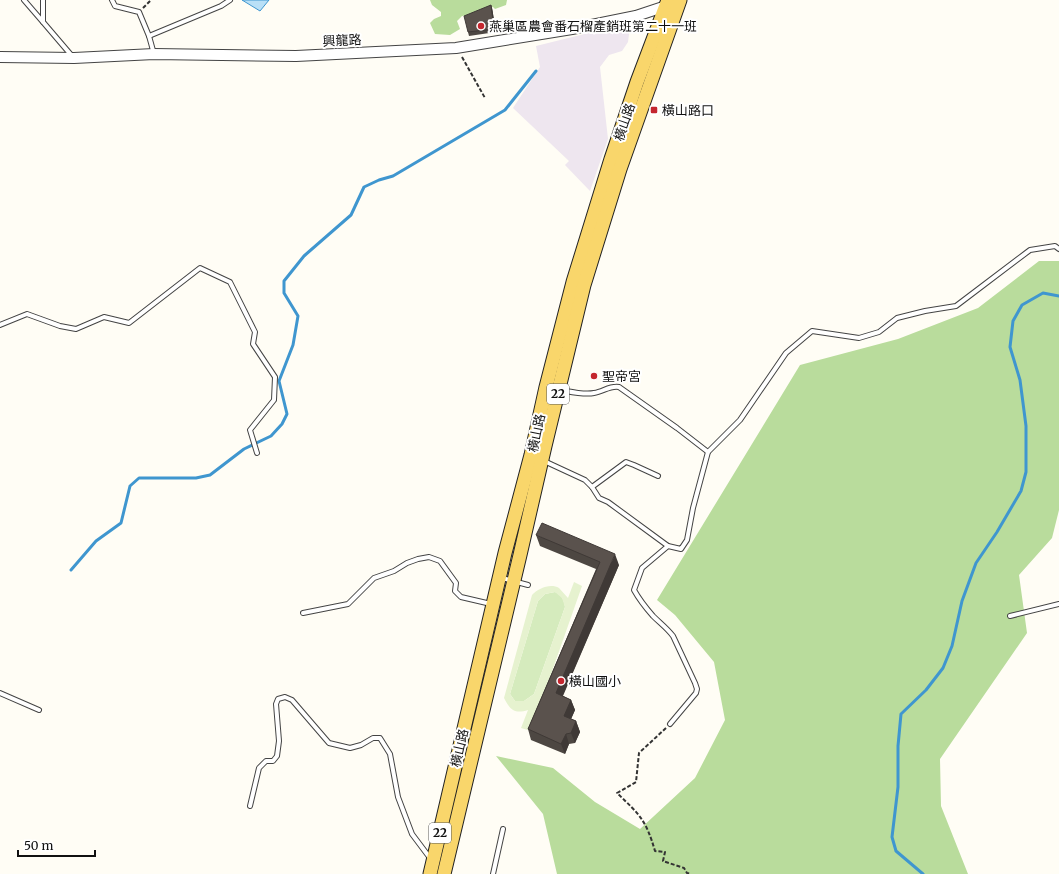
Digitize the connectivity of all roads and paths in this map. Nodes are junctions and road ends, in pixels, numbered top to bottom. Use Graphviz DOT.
graph roads {
  1 [pos="24,0"];
  2 [pos="43,0"];
  3 [pos="112,0"];
  4 [pos="151,0"];
  5 [pos="230,0"];
  6 [pos="680,0"];
  7 [pos="666,4"];
  8 [pos="139,12"];
  9 [pos="44,22"];
  10 [pos="149,36"];
  11 [pos="456,48"];
  12 [pos="154,54"];
  13 [pos="0,57"];
  14 [pos="74,58"];
  15 [pos="485,98"];
  16 [pos="1059,249"];
  17 [pos="0,325"];
  18 [pos="553,388"];
  19 [pos="708,452"];
  20 [pos="257,453"];
  21 [pos="537,457"];
  22 [pos="658,476"];
  23 [pos="592,488"];
  24 [pos="668,546"];
  25 [pos="499,577"];
  26 [pos="514,581"];
  27 [pos="528,585"];
  28 [pos="493,604"];
  29 [pos="1059,604"];
  30 [pos="303,612"];
  31 [pos="1010,616"];
  32 [pos="0,693"];
  33 [pos="39,710"];
  34 [pos="670,724"];
  35 [pos="250,806"];
  36 [pos="504,829"];
  37 [pos="431,868"];
  38 [pos="444,874"];
  39 [pos="493,874"];
  40 [pos="691,874"];
  1 -- 9 [label="lane"];
  2 -- 9 [label="lane"];
  3 -- 8 [label="lane"];
  4 -- 8 [label="path"];
  5 -- 10 [label="lane"];
  6 -- 7 [label="street, 興龍路"];
  6 -- 18 [label="main road, 橫山路 / 22"];
  7 -- 11 [label="street, 興龍路"];
  7 -- 18 [label="main road, 橫山路 / 22"];
  8 -- 10 [label="lane"];
  9 -- 14 [label="lane"];
  10 -- 12 [label="lane"];
  11 -- 12 [label="street, 興龍路"];
  11 -- 15 [label="path"];
  12 -- 14 [label="street, 興龍路"];
  13 -- 14 [label="street, 興龍路"];
  16 -- 19 [label="lane"];
  17 -- 20 [label="lane"];
  18 -- 19 [label="lane"];
  18 -- 21 [label="main road, 橫山路 / 22"];
  19 -- 24 [label="lane"];
  21 -- 23 [label="lane"];
  21 -- 25 [label="main road, 橫山路 / 22"];
  21 -- 26 [label="main road, 橫山路 / 22"];
  22 -- 23 [label="lane"];
  23 -- 24 [label="lane"];
  24 -- 34 [label="lane"];
  25 -- 26 [label="lane"];
  25 -- 28 [label="main road, 橫山路 / 22"];
  26 -- 27 [label="lane"];
  26 -- 38 [label="main road, 橫山路 / 22"];
  28 -- 30 [label="lane"];
  28 -- 37 [label="main road, 橫山路 / 22"];
  29 -- 31 [label="lane"];
  32 -- 33 [label="lane"];
  34 -- 40 [label="path"];
  35 -- 37 [label="lane"];
  36 -- 39 [label="lane"];
}
